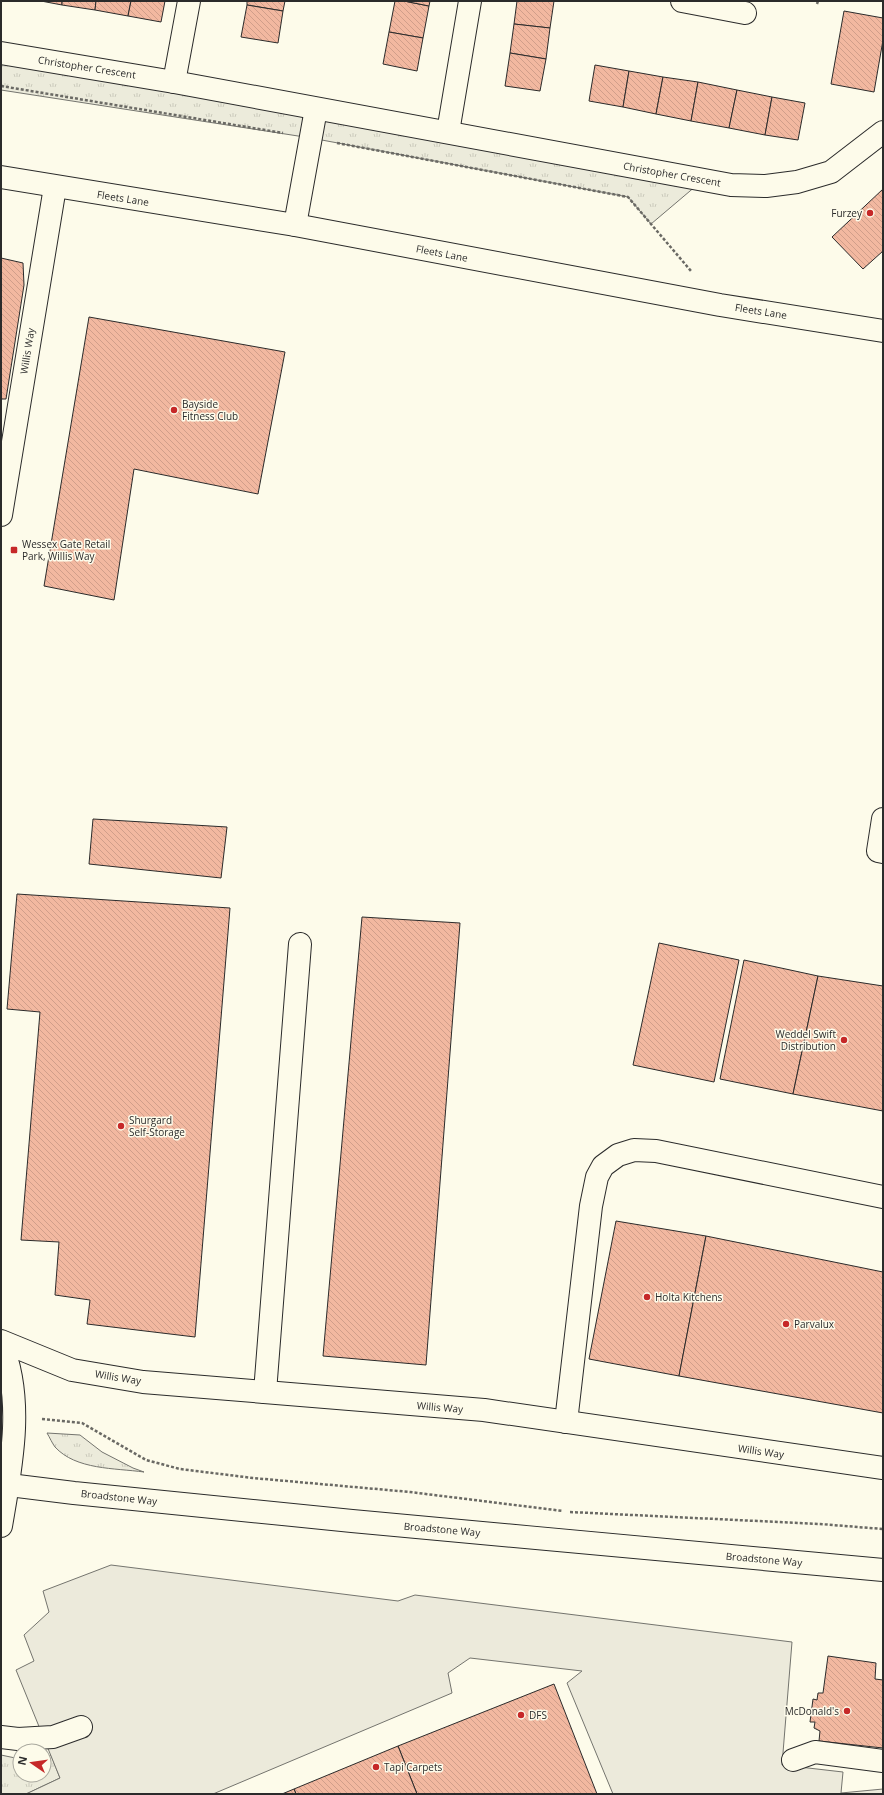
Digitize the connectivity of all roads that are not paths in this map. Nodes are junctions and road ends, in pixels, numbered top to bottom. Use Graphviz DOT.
graph roads {
  1 [pos="189,1"];
  2 [pos="470,1"];
  3 [pos="682,1"];
  4 [pos="745,13"];
  5 [pos="1,53"];
  6 [pos="174,82"];
  7 [pos="316,109"];
  8 [pos="448,132"];
  9 [pos="883,132"];
  10 [pos="1,177"];
  11 [pos="55,187"];
  12 [pos="295,225"];
  13 [pos="883,331"];
  14 [pos="1,515"];
  15 [pos="883,819"];
  16 [pos="883,852"];
  17 [pos="300,944"];
  18 [pos="883,1197"];
  19 [pos="1,1342"];
  20 [pos="265,1392"];
  21 [pos="566,1422"];
  22 [pos="883,1468"];
  23 [pos="4,1484"];
  24 [pos="1,1526"];
  25 [pos="883,1570"];
  26 [pos="81,1727"];
  27 [pos="1,1737"];
  28 [pos="793,1760"];
  29 [pos="883,1761"];
  1 -- 6 [label="street"];
  2 -- 8 [label="street"];
  3 -- 4 [label="street"];
  5 -- 6 [label="street, Christopher Crescent"];
  6 -- 7 [label="street, Christopher Crescent"];
  7 -- 8 [label="street, Christopher Crescent"];
  7 -- 12 [label="street"];
  8 -- 9 [label="street, Christopher Crescent"];
  10 -- 11 [label="street, Fleets Lane"];
  11 -- 12 [label="street, Fleets Lane"];
  11 -- 14 [label="street, Willis Way"];
  12 -- 13 [label="street, Fleets Lane"];
  15 -- 16 [label="street"];
  17 -- 20 [label="street"];
  18 -- 21 [label="street"];
  19 -- 20 [label="street, Willis Way"];
  19 -- 23 [label="street, Willis Way"];
  20 -- 21 [label="street, Willis Way"];
  21 -- 22 [label="street, Willis Way"];
  23 -- 24 [label="street, Willis Way"];
  23 -- 25 [label="street, Broadstone Way"];
  26 -- 27 [label="street"];
  28 -- 29 [label="street"];
}
